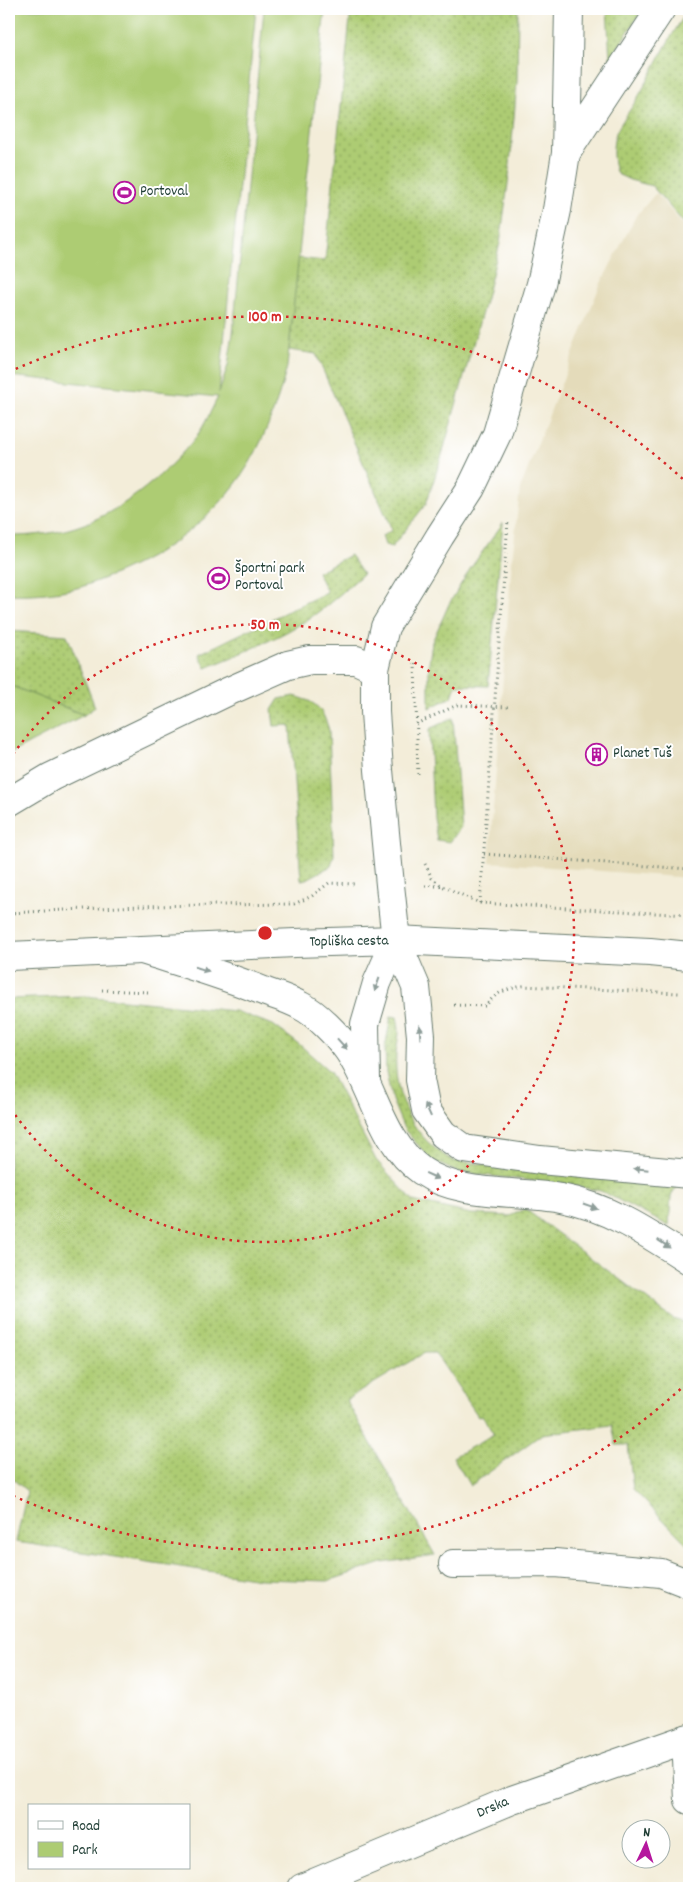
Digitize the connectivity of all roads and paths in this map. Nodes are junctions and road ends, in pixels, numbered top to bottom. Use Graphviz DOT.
graph roads {
  1 [pos="569,9"];
  2 [pos="661,9"];
  3 [pos="566,153"];
  4 [pos="508,521"];
  5 [pos="416,654"];
  6 [pos="375,669"];
  7 [pos="495,706"];
  8 [pos="508,707"];
  9 [pos="416,724"];
  10 [pos="418,780"];
  11 [pos="9,802"];
  12 [pos="484,854"];
  13 [pos="425,863"];
  14 [pos="689,869"];
  15 [pos="329,883"];
  16 [pos="480,903"];
  17 [pos="9,914"];
  18 [pos="689,915"];
  19 [pos="396,940"];
  20 [pos="138,949"];
  21 [pos="9,956"];
  22 [pos="689,956"];
  23 [pos="96,990"];
  24 [pos="152,992"];
  25 [pos="680,994"];
  26 [pos="486,1006"];
  27 [pos="366,1084"];
  28 [pos="689,1174"];
  29 [pos="689,1260"];
  30 [pos="453,1564"];
  31 [pos="689,1584"];
  32 [pos="687,1739"];
  33 [pos="689,1800"];
  34 [pos="302,1888"];
  1 -- 3 [label="street"];
  2 -- 3 [label="street"];
  3 -- 6 [label="street"];
  4 -- 7 [label="path"];
  5 -- 9 [label="path"];
  6 -- 11 [label="street"];
  6 -- 19 [label="street"];
  7 -- 8 [label="path"];
  7 -- 9 [label="path"];
  7 -- 12 [label="path"];
  9 -- 10 [label="path"];
  12 -- 14 [label="path"];
  12 -- 16 [label="path"];
  13 -- 16 [label="path"];
  15 -- 17 [label="path"];
  16 -- 18 [label="path"];
  19 -- 20 [label="street, Topliška cesta"];
  19 -- 22 [label="street, Topliška cesta"];
  19 -- 27 [label="street, one-way"];
  28 -- 19 [label="street, one-way"];
  20 -- 21 [label="street, Topliška cesta"];
  20 -- 27 [label="street, one-way"];
  23 -- 24 [label="path"];
  25 -- 26 [label="path"];
  27 -- 29 [label="street, one-way"];
  30 -- 31 [label="street"];
  32 -- 33 [label="street"];
  32 -- 34 [label="street, Drska"];
}
